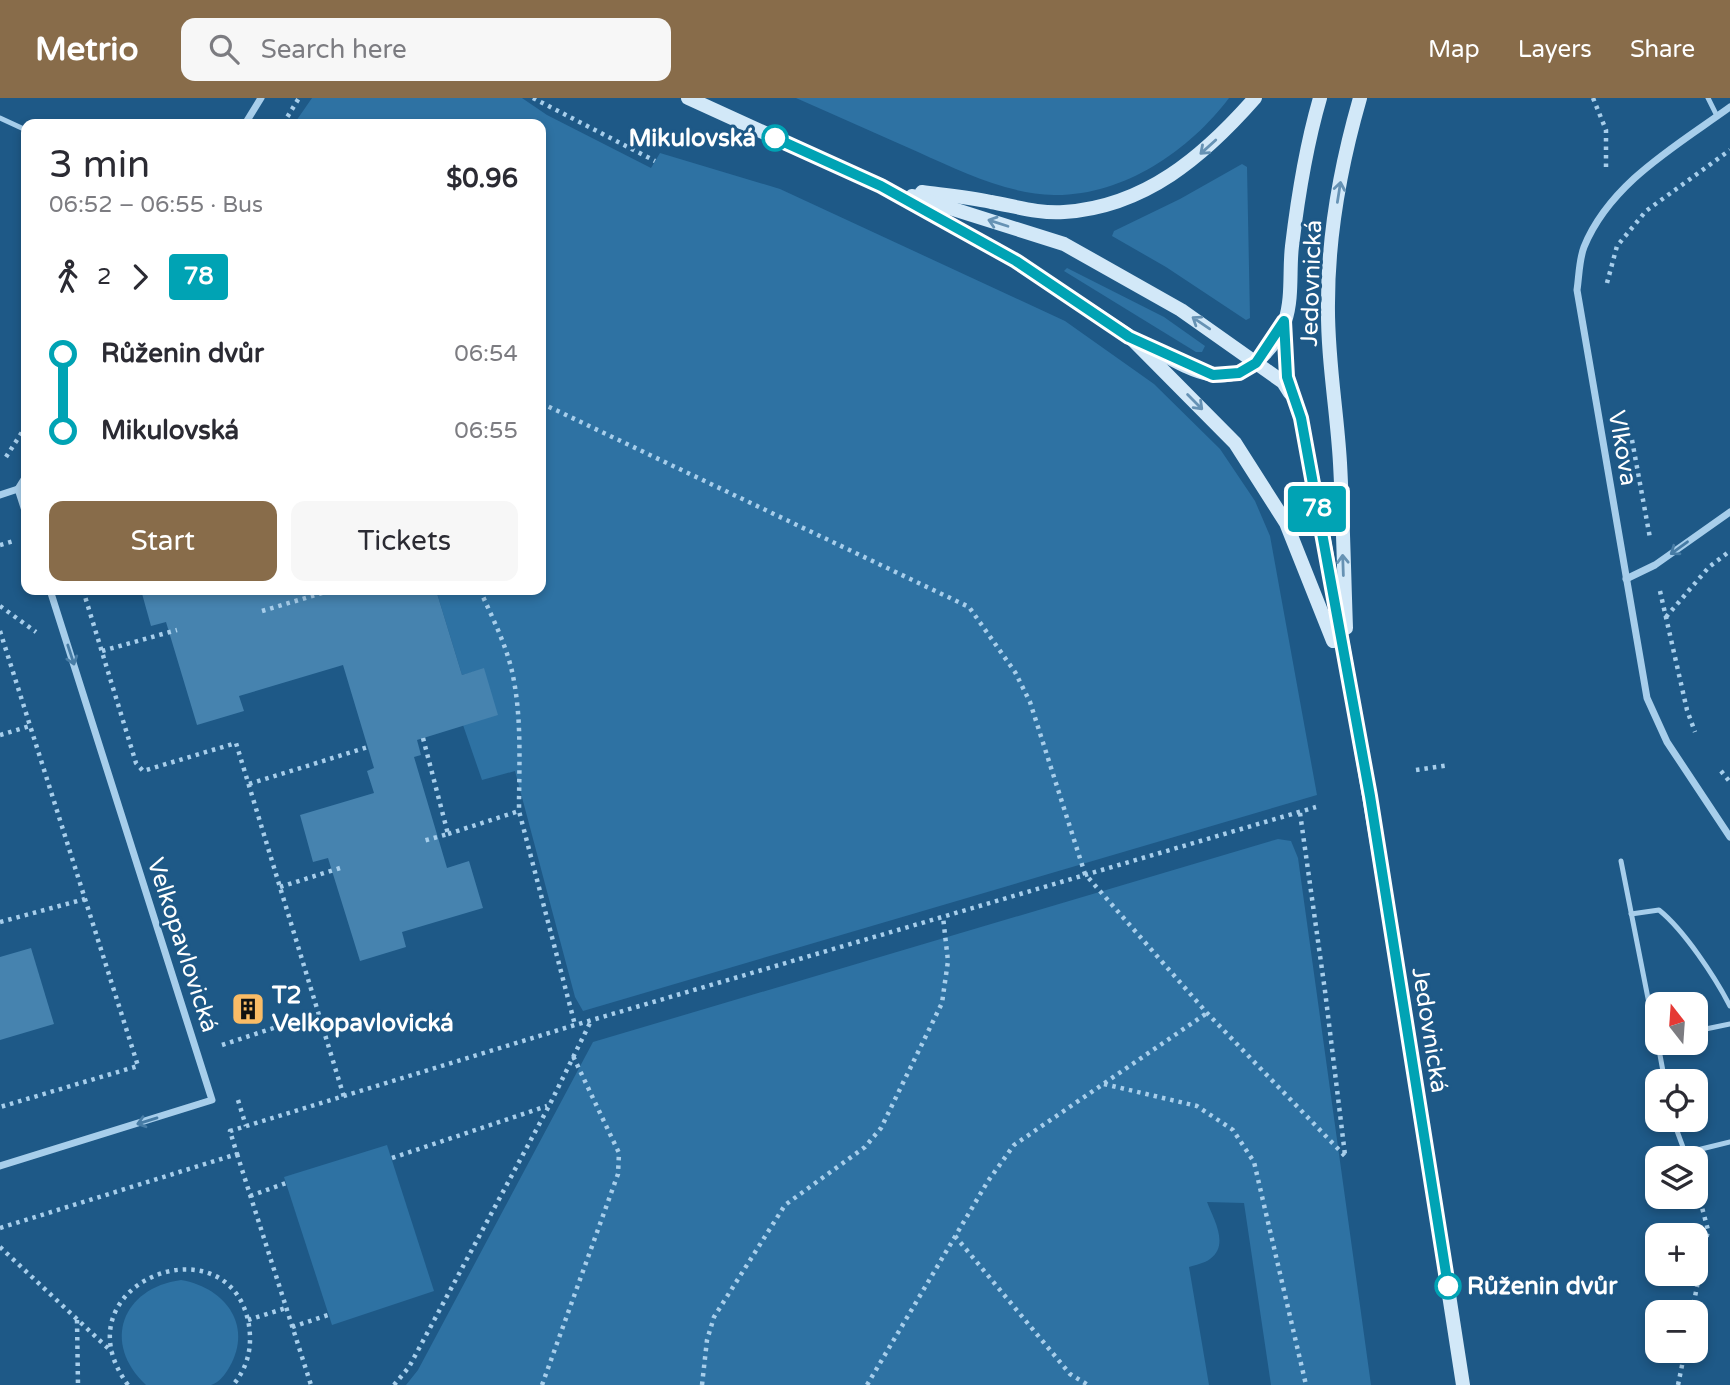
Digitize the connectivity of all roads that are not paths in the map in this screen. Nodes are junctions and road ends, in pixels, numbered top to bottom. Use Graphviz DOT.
graph roads {
  1 [pos="261,98"];
  2 [pos="688,98"];
  3 [pos="1255,98"];
  4 [pos="1320,98"];
  5 [pos="1360,98"];
  6 [pos="1708,98"];
  7 [pos="1730,107"];
  8 [pos="1717,116"];
  9 [pos="0,118"];
  10 [pos="248,119"];
  11 [pos="21,128"];
  12 [pos="881,186"];
  13 [pos="1284,321"];
  14 [pos="1129,337"];
  15 [pos="1256,363"];
  16 [pos="1294,400"];
  17 [pos="21,484"];
  18 [pos="18,489"];
  19 [pos="0,495"];
  20 [pos="21,498"];
  21 [pos="1730,512"];
  22 [pos="1626,579"];
  23 [pos="52,595"];
  24 [pos="1347,682"];
  25 [pos="1730,837"];
  26 [pos="1620,861"];
  27 [pos="1631,914"];
  28 [pos="1647,992"];
  29 [pos="1730,1006"];
  30 [pos="1730,1024"];
  31 [pos="1708,1029"];
  32 [pos="1730,1142"];
  33 [pos="1708,1149"];
  34 [pos="0,1166"];
  35 [pos="1464,1385"];
  1 -- 10 [label="street"];
  2 -- 12 [label="main road"];
  3 -- 12 [label="main road, one-way"];
  4 -- 13 [label="main road, Jedovnická"];
  24 -- 5 [label="main road, Jedovnická, one-way"];
  6 -- 8 [label="lane"];
  7 -- 8 [label="street, Vlkova"];
  8 -- 22 [label="street, Vlkova"];
  9 -- 11 [label="lane"];
  12 -- 14 [label="main road"];
  15 -- 12 [label="main road, one-way"];
  13 -- 15 [label="main road, Jedovnická"];
  13 -- 16 [label="main road, Jedovnická"];
  14 -- 15 [label="main road"];
  14 -- 24 [label="main road, one-way"];
  15 -- 16 [label="main road"];
  16 -- 24 [label="main road, Jedovnická"];
  17 -- 18 [label="street"];
  18 -- 19 [label="street"];
  18 -- 20 [label="street"];
  21 -- 22 [label="street, one-way"];
  22 -- 25 [label="street, Vlkova"];
  23 -- 34 [label="street, Velkopavlovická, one-way"];
  24 -- 35 [label="main road, Jedovnická"];
  26 -- 27 [label="lane"];
  27 -- 28 [label="lane"];
  27 -- 29 [label="lane"];
  30 -- 31 [label="lane"];
  32 -- 33 [label="lane"];
}
